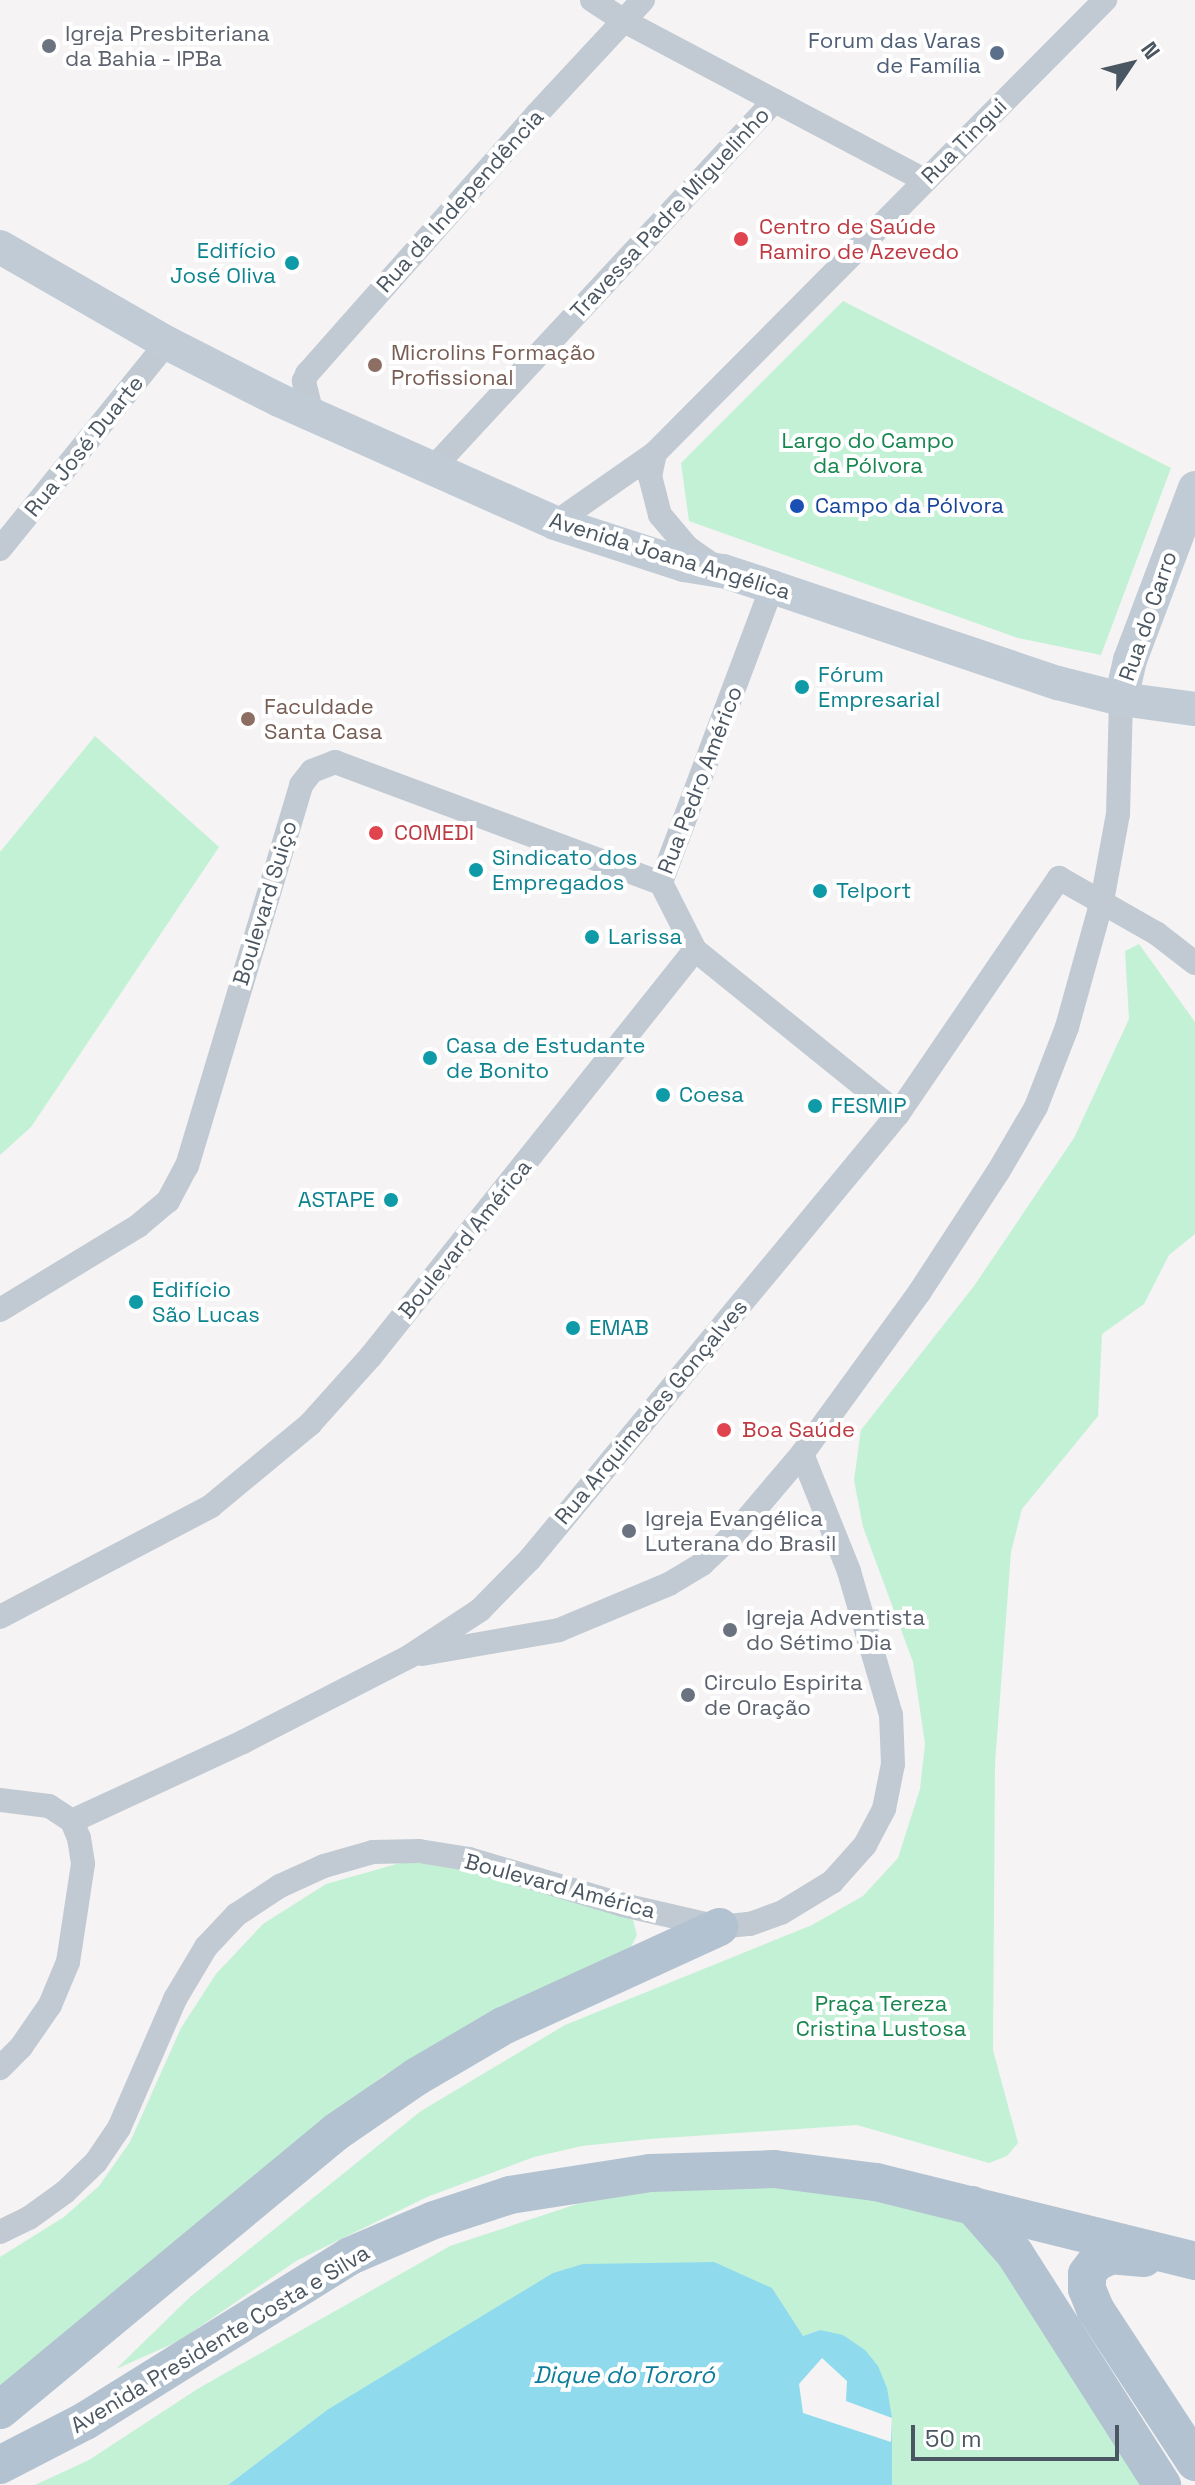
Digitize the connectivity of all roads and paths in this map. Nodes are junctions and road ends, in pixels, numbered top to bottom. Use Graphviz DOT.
graph roads {
  1 [pos="592,0"];
  2 [pos="643,0"];
  3 [pos="1105,0"];
  4 [pos="624,21"];
  5 [pos="774,101"];
  6 [pos="924,180"];
  7 [pos="0,247"];
  8 [pos="167,343"];
  9 [pos="312,414"];
  10 [pos="655,453"];
  11 [pos="434,467"];
  12 [pos="1195,488"];
  13 [pos="555,523"];
  14 [pos="0,549"];
  15 [pos="723,571"];
  16 [pos="772,587"];
  17 [pos="1121,699"];
  18 [pos="1195,709"];
  19 [pos="661,883"];
  20 [pos="1102,901"];
  21 [pos="695,950"];
  22 [pos="1195,963"];
  23 [pos="898,1114"];
  24 [pos="0,1310"];
  25 [pos="802,1454"];
  26 [pos="0,1617"];
  27 [pos="410,1656"];
  28 [pos="0,1800"];
  29 [pos="72,1821"];
  30 [pos="719,1927"];
  31 [pos="0,2068"];
  32 [pos="972,2205"];
  33 [pos="0,2232"];
  34 [pos="1195,2261"];
  35 [pos="0,2410"];
  36 [pos="1195,2462"];
  37 [pos="0,2465"];
  38 [pos="1162,2485"];
  1 -- 4 [label="street"];
  2 -- 4 [label="street, Rua da Independência"];
  3 -- 6 [label="street, Rua Tingui"];
  4 -- 5 [label="street"];
  4 -- 9 [label="street, Rua da Independência"];
  5 -- 6 [label="street"];
  5 -- 11 [label="street, Travessa Padre Miguelinho"];
  6 -- 10 [label="street, Rua Tingui"];
  7 -- 8 [label="main road, Avenida Joana Angélica"];
  8 -- 9 [label="main road, Avenida Joana Angélica"];
  8 -- 14 [label="street, Rua José Duarte"];
  9 -- 11 [label="main road, Avenida Joana Angélica"];
  10 -- 13 [label="street, Rua Tingui"];
  10 -- 15 [label="street"];
  11 -- 13 [label="main road, Avenida Joana Angélica"];
  12 -- 17 [label="main road, Rua do Carro"];
  13 -- 15 [label="main road, Avenida Joana Angélica"];
  15 -- 16 [label="main road, Avenida Joana Angélica"];
  16 -- 17 [label="main road, Avenida Joana Angélica"];
  16 -- 19 [label="street, Rua Pedro Américo"];
  17 -- 18 [label="main road, Avenida Joana Angélica"];
  17 -- 20 [label="street"];
  19 -- 21 [label="street, Rua Pedro Américo"];
  19 -- 24 [label="street, Boulevard Suiço"];
  20 -- 22 [label="street"];
  20 -- 23 [label="street, Rua Arquimedes Gonçalves"];
  20 -- 25 [label="street"];
  21 -- 23 [label="street, Rua Pedro Américo"];
  21 -- 26 [label="street, Boulevard América"];
  23 -- 27 [label="street, Rua Arquimedes Gonçalves"];
  25 -- 27 [label="street"];
  25 -- 30 [label="street, Boulevard América"];
  27 -- 29 [label="street, Rua Arquimedes Gonçalves"];
  28 -- 29 [label="street"];
  29 -- 31 [label="street"];
  30 -- 33 [label="street, Boulevard América"];
  30 -- 35 [label="main road"];
  32 -- 34 [label="main road, Avenida Presidente Costa e Silva"];
  32 -- 37 [label="main road, Avenida Presidente Costa e Silva"];
  32 -- 38 [label="main road"];
  34 -- 36 [label="main road"];
}
